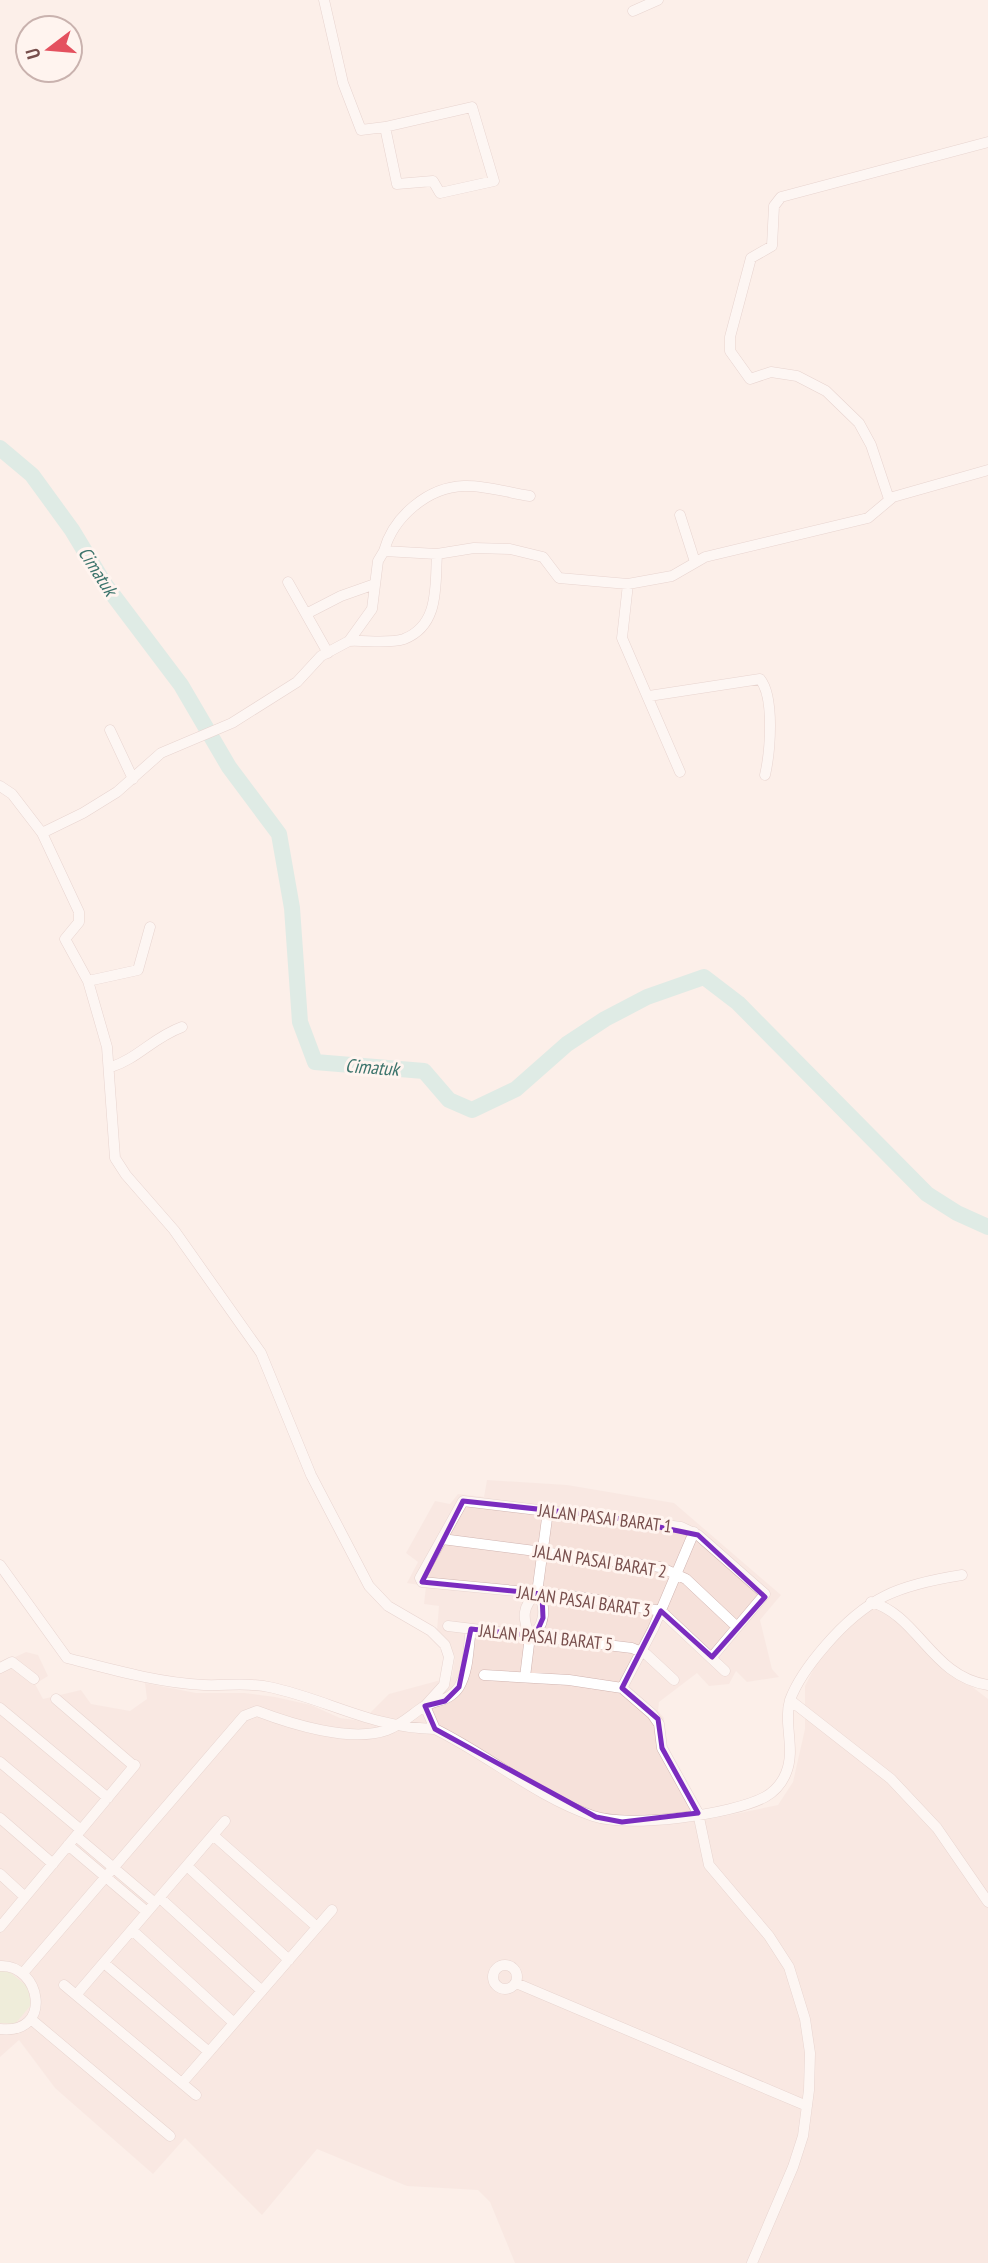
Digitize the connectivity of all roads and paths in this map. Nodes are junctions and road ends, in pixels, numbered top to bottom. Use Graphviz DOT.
graph roads {
  1 [pos="324,0"];
  2 [pos="659,0"];
  3 [pos="634,11"];
  4 [pos="385,127"];
  5 [pos="988,142"];
  6 [pos="988,470"];
  7 [pos="530,496"];
  8 [pos="890,499"];
  9 [pos="680,514"];
  10 [pos="384,551"];
  11 [pos="437,554"];
  12 [pos="695,562"];
  13 [pos="288,582"];
  14 [pos="374,584"];
  15 [pos="628,584"];
  16 [pos="306,614"];
  17 [pos="349,641"];
  18 [pos="328,653"];
  19 [pos="649,696"];
  20 [pos="110,730"];
  21 [pos="680,772"];
  22 [pos="765,775"];
  23 [pos="133,779"];
  24 [pos="0,786"];
  25 [pos="42,833"];
  26 [pos="150,927"];
  27 [pos="88,981"];
  28 [pos="182,1027"];
  29 [pos="111,1067"];
  30 [pos="548,1511"];
  31 [pos="694,1532"];
  32 [pos="442,1539"];
  33 [pos="543,1552"];
  34 [pos="0,1564"];
  35 [pos="676,1573"];
  36 [pos="961,1575"];
  37 [pos="537,1593"];
  38 [pos="871,1602"];
  39 [pos="661,1611"];
  40 [pos="448,1626"];
  41 [pos="737,1628"];
  42 [pos="471,1629"];
  43 [pos="530,1636"];
  44 [pos="642,1653"];
  45 [pos="712,1657"];
  46 [pos="0,1668"];
  47 [pos="725,1671"];
  48 [pos="484,1675"];
  49 [pos="525,1677"];
  50 [pos="34,1679"];
  51 [pos="674,1680"];
  52 [pos="988,1685"];
  53 [pos="622,1688"];
  54 [pos="56,1699"];
  55 [pos="790,1700"];
  56 [pos="425,1706"];
  57 [pos="0,1708"];
  58 [pos="398,1726"];
  59 [pos="435,1729"];
  60 [pos="0,1762"];
  61 [pos="108,1798"];
  62 [pos="698,1813"];
  63 [pos="0,1818"];
  64 [pos="225,1821"];
  65 [pos="78,1833"];
  66 [pos="213,1835"];
  67 [pos="68,1845"];
  68 [pos="53,1864"];
  69 [pos="187,1866"];
  70 [pos="113,1868"];
  71 [pos="0,1874"];
  72 [pos="105,1877"];
  73 [pos="25,1896"];
  74 [pos="157,1900"];
  75 [pos="988,1902"];
  76 [pos="332,1910"];
  77 [pos="147,1912"];
  78 [pos="0,1927"];
  79 [pos="317,1927"];
  80 [pos="132,1930"];
  81 [pos="289,1960"];
  82 [pos="104,1963"];
  83 [pos="0,1966"];
  84 [pos="23,1973"];
  85 [pos="516,1983"];
  86 [pos="64,1985"];
  87 [pos="262,1991"];
  88 [pos="76,1995"];
  89 [pos="32,2020"];
  90 [pos="234,2023"];
  91 [pos="0,2029"];
  92 [pos="209,2052"];
  93 [pos="182,2083"];
  94 [pos="196,2095"];
  95 [pos="807,2106"];
  96 [pos="170,2136"];
  97 [pos="752,2263"];
  1 -- 4 [label="street"];
  2 -- 3 [label="street"];
  4 -- 4 [label="street"];
  5 -- 8 [label="street"];
  6 -- 8 [label="street"];
  7 -- 10 [label="street"];
  8 -- 12 [label="street"];
  9 -- 12 [label="street"];
  10 -- 11 [label="street"];
  10 -- 14 [label="street"];
  11 -- 15 [label="street"];
  11 -- 17 [label="street"];
  12 -- 15 [label="street"];
  13 -- 16 [label="street"];
  14 -- 16 [label="street"];
  14 -- 17 [label="street"];
  15 -- 19 [label="street"];
  16 -- 18 [label="street"];
  17 -- 18 [label="street"];
  18 -- 23 [label="street"];
  19 -- 21 [label="street"];
  19 -- 22 [label="street"];
  20 -- 23 [label="street"];
  23 -- 25 [label="street"];
  24 -- 25 [label="street"];
  25 -- 27 [label="street"];
  26 -- 27 [label="street"];
  27 -- 29 [label="street"];
  28 -- 29 [label="street"];
  29 -- 56 [label="street"];
  30 -- 31 [label="street, JALAN PASAI BARAT 1"];
  30 -- 32 [label="street, JALAN PASAI BARAT 1"];
  30 -- 33 [label="street"];
  31 -- 35 [label="street"];
  31 -- 41 [label="street, JALAN PASAI BARAT 1"];
  32 -- 33 [label="street, JALAN PASAI BARAT 2"];
  32 -- 37 [label="street, JALAN PASAI BARAT 3"];
  33 -- 35 [label="street, JALAN PASAI BARAT 2"];
  33 -- 37 [label="street"];
  34 -- 58 [label="street"];
  35 -- 39 [label="street"];
  35 -- 41 [label="street, JALAN PASAI BARAT 2"];
  36 -- 38 [label="street"];
  37 -- 39 [label="street, JALAN PASAI BARAT 3"];
  37 -- 43 [label="street"];
  37 -- 43 [label="street"];
  38 -- 52 [label="street"];
  38 -- 55 [label="street"];
  39 -- 44 [label="street"];
  39 -- 45 [label="street, JALAN PASAI BARAT 3"];
  40 -- 42 [label="street, JALAN PASAI BARAT 5"];
  41 -- 45 [label="street"];
  42 -- 43 [label="street, JALAN PASAI BARAT 5"];
  42 -- 56 [label="street"];
  43 -- 44 [label="street, JALAN PASAI BARAT 5"];
  43 -- 49 [label="street"];
  44 -- 51 [label="street, JALAN PASAI BARAT 5"];
  44 -- 53 [label="street"];
  45 -- 47 [label="street, JALAN PASAI BARAT 3"];
  46 -- 50 [label="street"];
  48 -- 49 [label="street"];
  49 -- 53 [label="street"];
  53 -- 62 [label="street"];
  54 -- 61 [label="street"];
  55 -- 62 [label="street"];
  55 -- 75 [label="street"];
  56 -- 58 [label="street"];
  56 -- 59 [label="street"];
  57 -- 61 [label="street"];
  58 -- 59 [label="street"];
  58 -- 70 [label="street"];
  59 -- 62 [label="street"];
  60 -- 65 [label="street"];
  61 -- 65 [label="street"];
  62 -- 95 [label="street"];
  63 -- 68 [label="street"];
  64 -- 66 [label="street"];
  65 -- 67 [label="street"];
  65 -- 70 [label="street"];
  66 -- 69 [label="street"];
  66 -- 79 [label="street"];
  67 -- 68 [label="street"];
  67 -- 72 [label="street"];
  68 -- 73 [label="street"];
  69 -- 74 [label="street"];
  69 -- 81 [label="street"];
  70 -- 72 [label="street"];
  70 -- 74 [label="street"];
  71 -- 73 [label="street"];
  72 -- 77 [label="street"];
  72 -- 84 [label="street"];
  73 -- 78 [label="street"];
  74 -- 77 [label="street"];
  74 -- 87 [label="street"];
  76 -- 79 [label="street"];
  77 -- 80 [label="street"];
  79 -- 81 [label="street"];
  80 -- 82 [label="street"];
  80 -- 90 [label="street"];
  81 -- 87 [label="street"];
  82 -- 88 [label="street"];
  82 -- 92 [label="street"];
  83 -- 84 [label="street"];
  84 -- 89 [label="street"];
  85 -- 95 [label="street"];
  86 -- 88 [label="street"];
  87 -- 90 [label="street"];
  88 -- 93 [label="street"];
  89 -- 91 [label="street"];
  89 -- 96 [label="street"];
  90 -- 92 [label="street"];
  92 -- 93 [label="street"];
  93 -- 94 [label="street"];
  95 -- 97 [label="street"];
}
